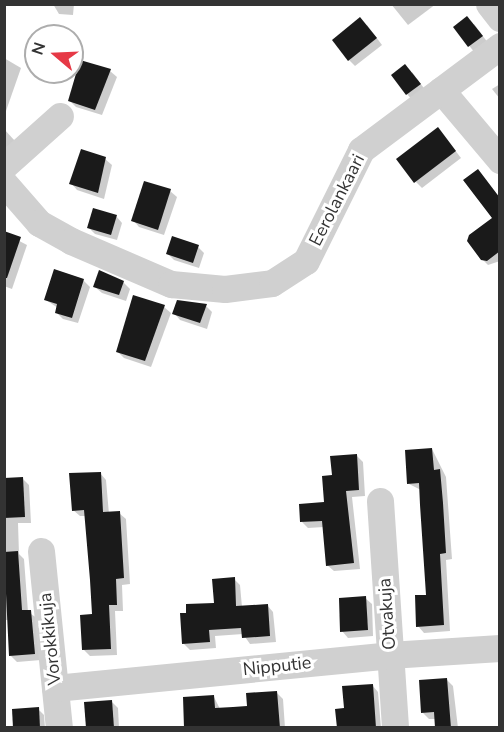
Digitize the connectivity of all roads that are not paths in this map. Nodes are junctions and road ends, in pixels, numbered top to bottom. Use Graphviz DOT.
graph roads {
  1 [pos="489,4"];
  2 [pos="500,18"];
  3 [pos="500,46"];
  4 [pos="441,90"];
  5 [pos="60,116"];
  6 [pos="500,160"];
  7 [pos="4,166"];
  8 [pos="4,183"];
  9 [pos="380,501"];
  10 [pos="41,551"];
  11 [pos="500,648"];
  12 [pos="389,655"];
  13 [pos="55,688"];
  14 [pos="59,728"];
  15 [pos="395,728"];
  1 -- 2 [label="street"];
  3 -- 4 [label="street, Eerolankaari"];
  4 -- 6 [label="street"];
  4 -- 8 [label="street, Eerolankaari"];
  5 -- 7 [label="street"];
  9 -- 12 [label="street, Otvakuja"];
  10 -- 13 [label="street, Vorokkikuja"];
  11 -- 12 [label="street, Nipputie"];
  12 -- 13 [label="street, Nipputie"];
  12 -- 15 [label="street, Otvakuja"];
  13 -- 14 [label="street, Vorokkikuja"];
}
